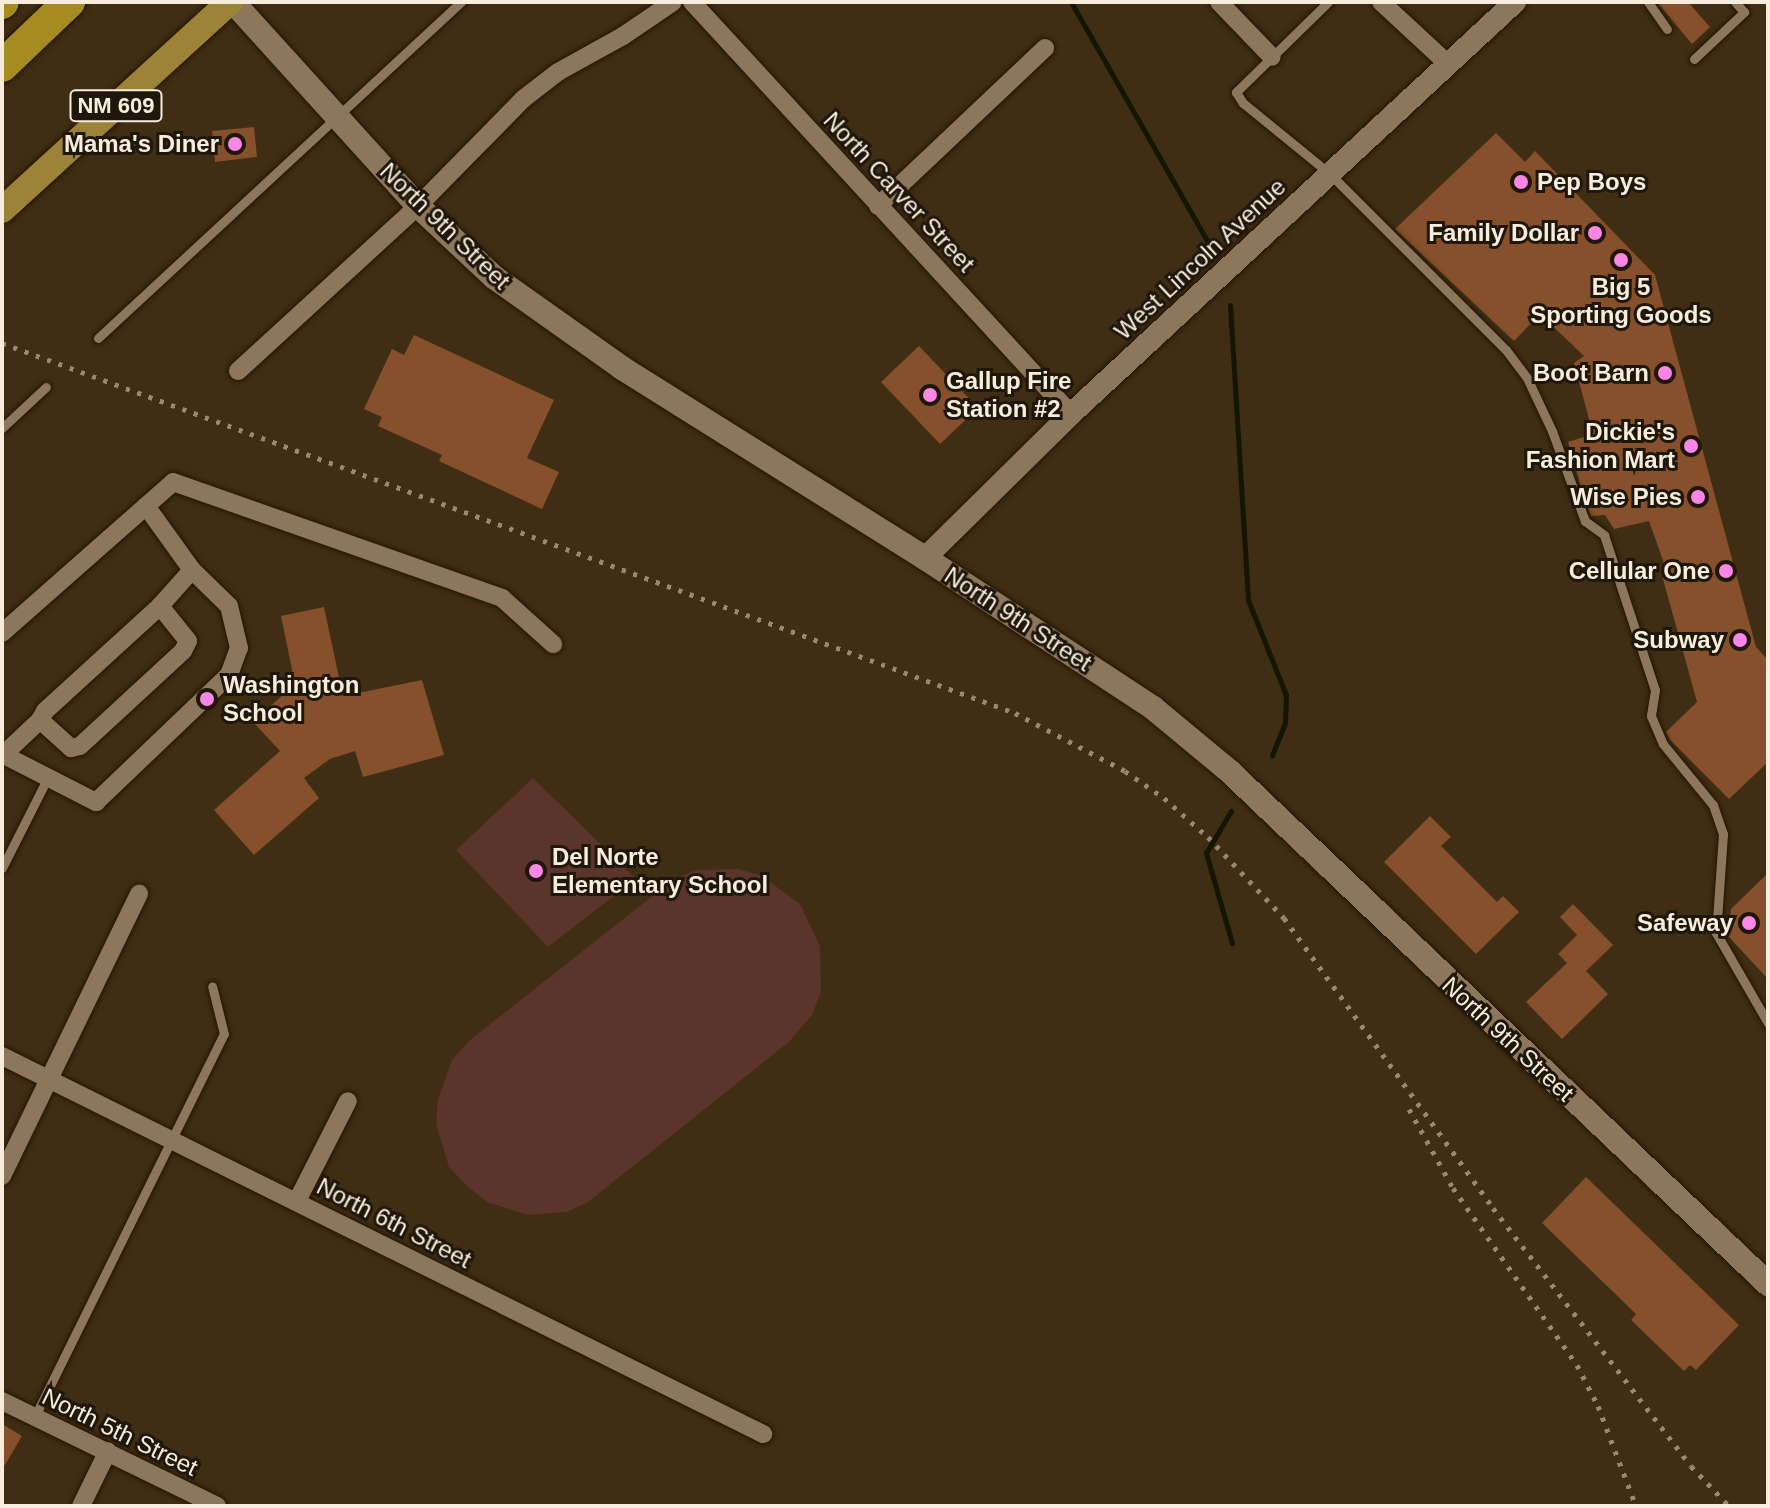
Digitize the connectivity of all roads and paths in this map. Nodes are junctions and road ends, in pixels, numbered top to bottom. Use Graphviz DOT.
graph roads {
  1 [pos="69,2"];
  2 [pos="231,2"];
  3 [pos="461,2"];
  4 [pos="673,2"];
  5 [pos="692,2"];
  6 [pos="1219,2"];
  7 [pos="1328,2"];
  8 [pos="1381,2"];
  9 [pos="1515,2"];
  10 [pos="1648,2"];
  11 [pos="1735,2"];
  12 [pos="1667,29"];
  13 [pos="1045,48"];
  14 [pos="1272,57"];
  15 [pos="1694,59"];
  16 [pos="1448,64"];
  17 [pos="2,66"];
  18 [pos="337,117"];
  19 [pos="1330,174"];
  20 [pos="418,206"];
  21 [pos="878,206"];
  22 [pos="2,210"];
  23 [pos="98,338"];
  24 [pos="238,371"];
  25 [pos="46,387"];
  26 [pos="1071,414"];
  27 [pos="2,428"];
  28 [pos="146,506"];
  29 [pos="925,558"];
  30 [pos="192,570"];
  31 [pos="160,606"];
  32 [pos="2,633"];
  33 [pos="553,644"];
  34 [pos="40,720"];
  35 [pos="3,755"];
  36 [pos="48,777"];
  37 [pos="2,868"];
  38 [pos="139,894"];
  39 [pos="212,986"];
  40 [pos="1768,1023"];
  41 [pos="2,1056"];
  42 [pos="50,1080"];
  43 [pos="348,1101"];
  44 [pos="172,1141"];
  45 [pos="2,1176"];
  46 [pos="297,1201"];
  47 [pos="1768,1284"];
  48 [pos="2,1401"];
  49 [pos="35,1416"];
  50 [pos="763,1434"];
  51 [pos="108,1451"];
  52 [pos="81,1506"];
  53 [pos="217,1506"];
  1 -- 17 [label="highway"];
  2 -- 18 [label="main road, North 9th Street"];
  2 -- 22 [label="main road, NM 609"];
  3 -- 18 [label="lane"];
  4 -- 20 [label="street"];
  5 -- 21 [label="street, North Carver Street"];
  6 -- 14 [label="street"];
  7 -- 14 [label="lane"];
  8 -- 16 [label="street"];
  9 -- 16 [label="street, West Lincoln Avenue"];
  10 -- 12 [label="lane"];
  11 -- 15 [label="lane"];
  13 -- 21 [label="street"];
  14 -- 19 [label="lane"];
  16 -- 19 [label="street, West Lincoln Avenue"];
  18 -- 20 [label="main road, North 9th Street"];
  18 -- 23 [label="lane"];
  19 -- 26 [label="street, West Lincoln Avenue"];
  19 -- 40 [label="lane"];
  20 -- 24 [label="street"];
  20 -- 29 [label="main road, North 9th Street"];
  21 -- 26 [label="street, North Carver Street"];
  25 -- 27 [label="lane"];
  26 -- 29 [label="street, West Lincoln Avenue"];
  28 -- 30 [label="street"];
  28 -- 32 [label="street"];
  28 -- 33 [label="street"];
  29 -- 47 [label="main road, North 9th Street"];
  30 -- 31 [label="street"];
  30 -- 36 [label="street"];
  31 -- 34 [label="street"];
  31 -- 34 [label="street"];
  34 -- 35 [label="street"];
  35 -- 36 [label="street"];
  36 -- 37 [label="lane"];
  38 -- 42 [label="street"];
  39 -- 44 [label="lane"];
  41 -- 42 [label="street, North 6th Street"];
  42 -- 44 [label="street, North 6th Street"];
  42 -- 45 [label="street"];
  43 -- 46 [label="street"];
  44 -- 46 [label="street, North 6th Street"];
  44 -- 49 [label="lane"];
  46 -- 50 [label="street, North 6th Street"];
  48 -- 49 [label="street, North 5th Street"];
  49 -- 51 [label="street, North 5th Street"];
  51 -- 52 [label="street"];
  51 -- 53 [label="street, North 5th Street"];
}
